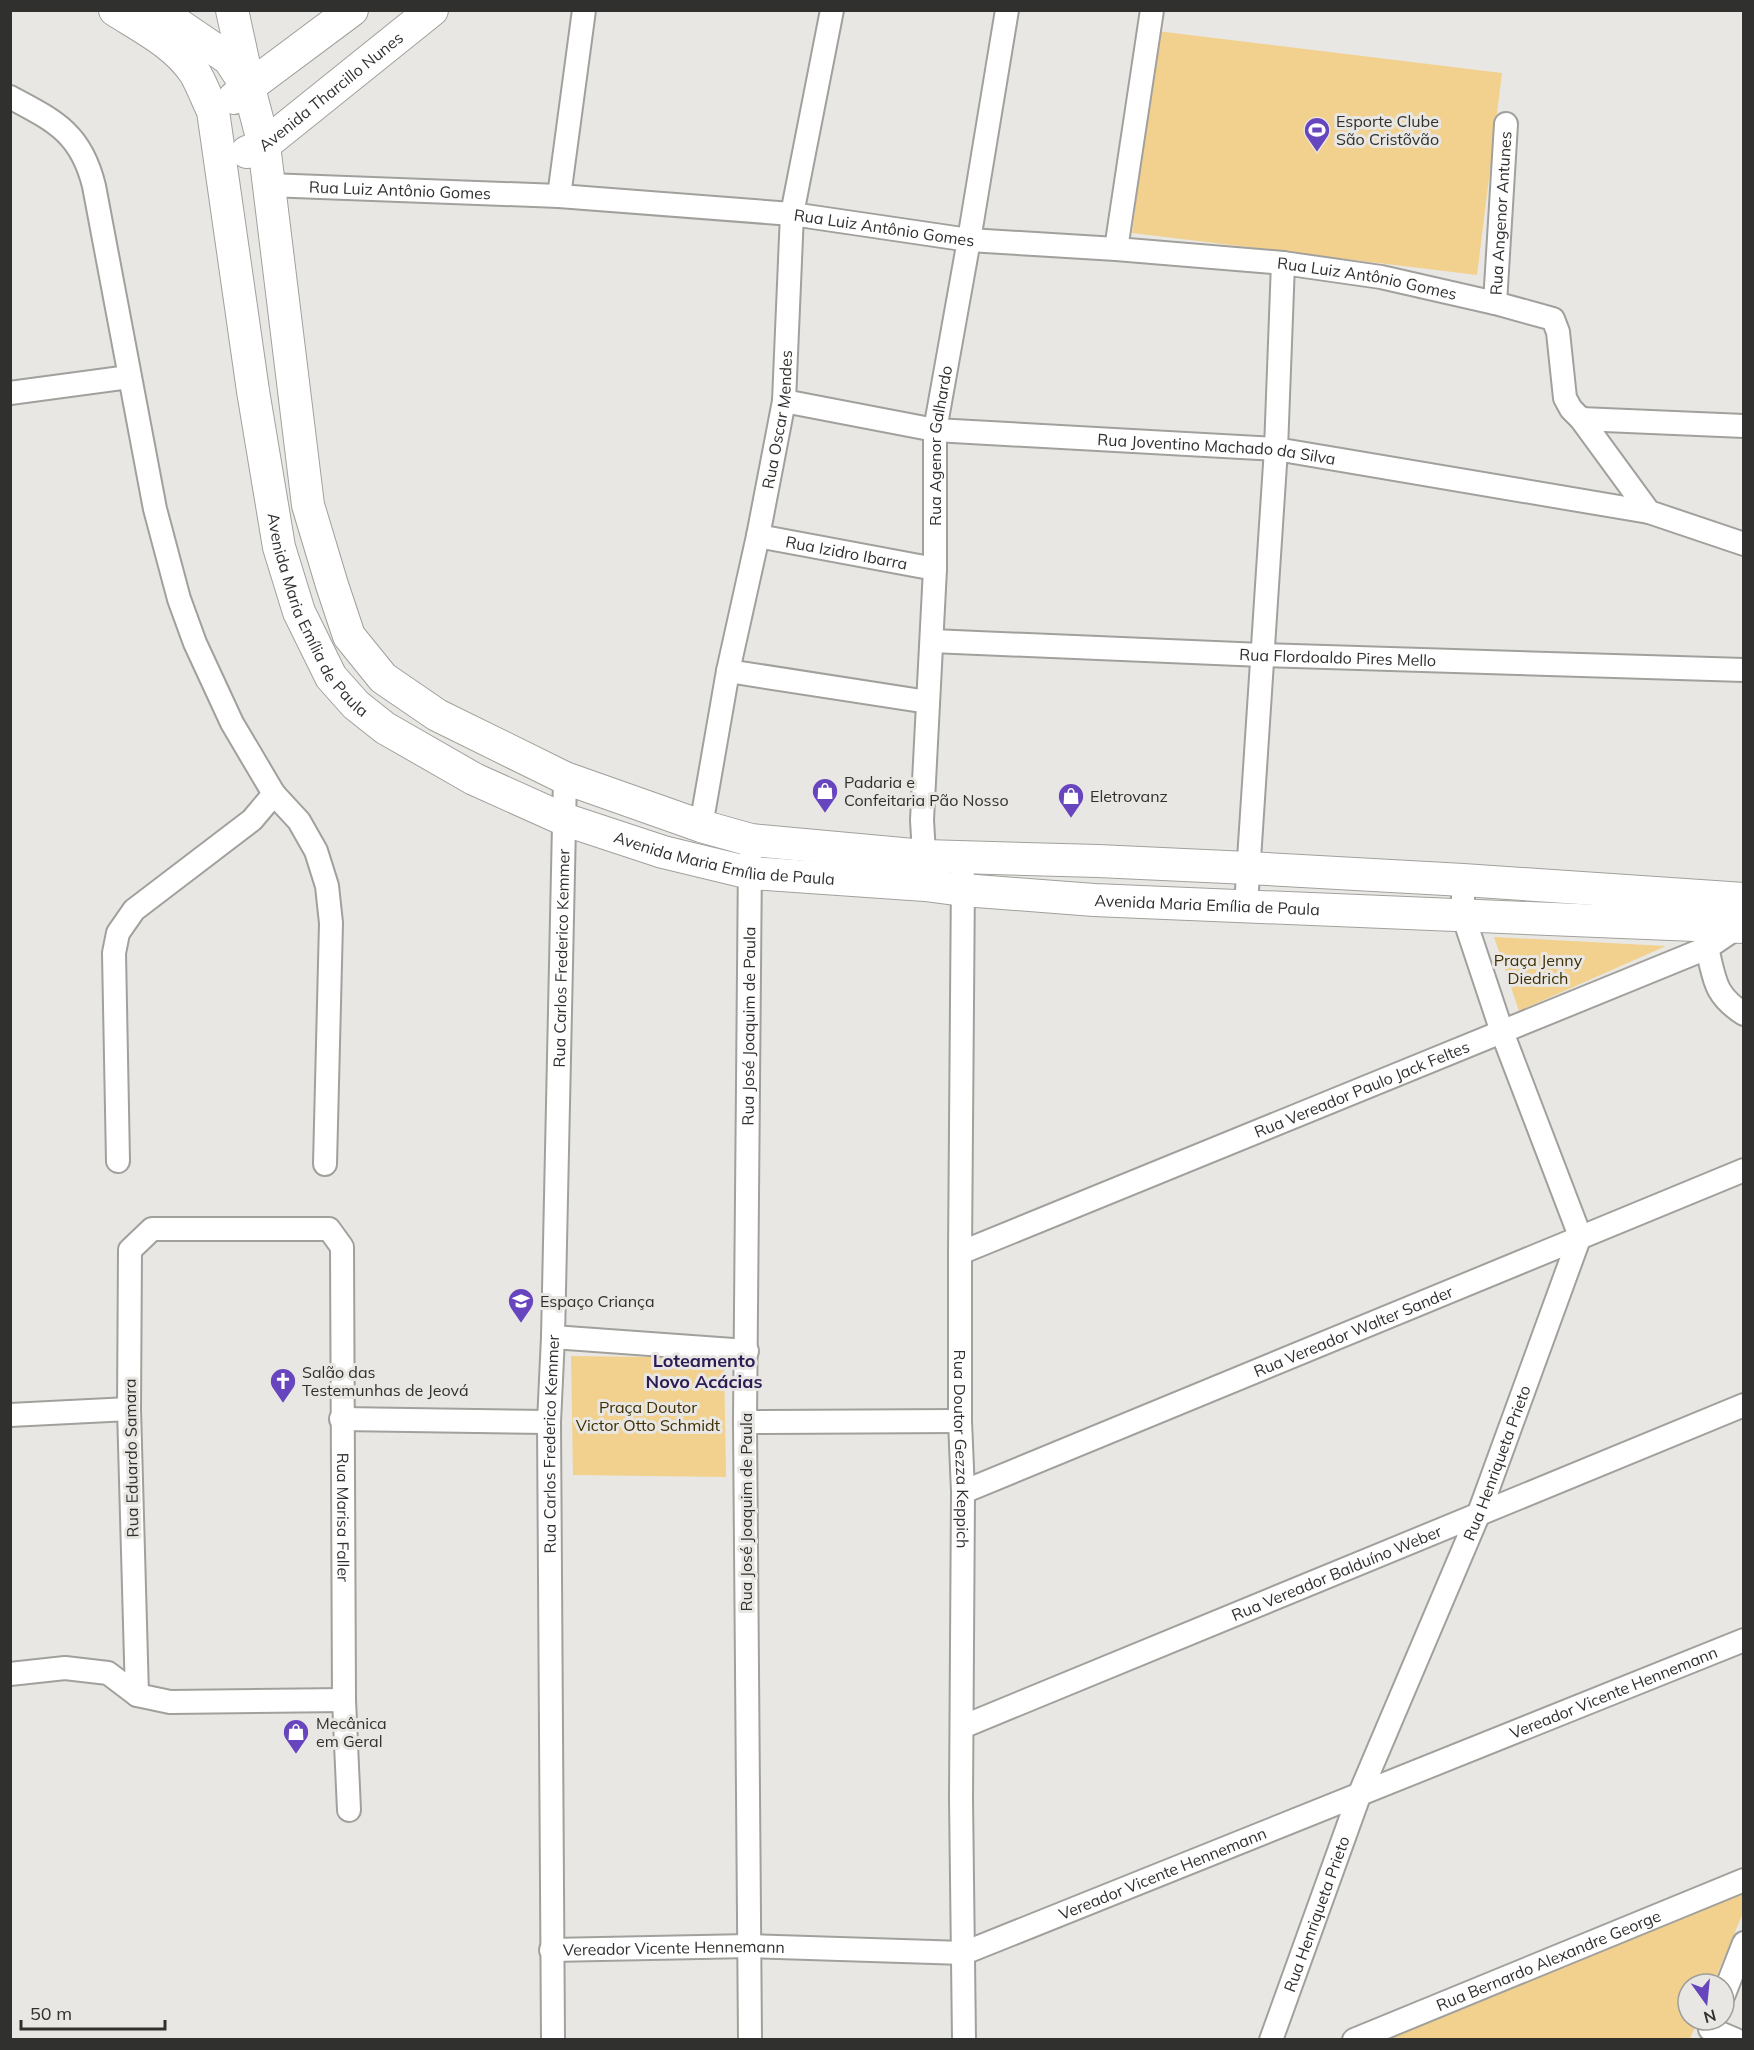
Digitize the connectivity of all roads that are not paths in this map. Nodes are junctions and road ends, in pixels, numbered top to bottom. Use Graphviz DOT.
graph roads {
  1 [pos="115,10"];
  2 [pos="219,10"];
  3 [pos="232,10"];
  4 [pos="352,10"];
  5 [pos="432,10"];
  6 [pos="584,10"];
  7 [pos="832,10"];
  8 [pos="1007,10"];
  9 [pos="1152,10"];
  10 [pos="165,16"];
  11 [pos="249,88"];
  12 [pos="10,97"];
  13 [pos="213,111"];
  14 [pos="1506,124"];
  15 [pos="264,145"];
  16 [pos="221,161"];
  17 [pos="268,185"];
  18 [pos="559,196"];
  19 [pos="792,214"];
  20 [pos="969,240"];
  21 [pos="1116,249"];
  22 [pos="1283,263"];
  23 [pos="1495,303"];
  24 [pos="129,377"];
  25 [pos="10,393"];
  26 [pos="784,401"];
  27 [pos="1581,419"];
  28 [pos="1743,426"];
  29 [pos="935,430"];
  30 [pos="1276,449"];
  31 [pos="1649,512"];
  32 [pos="758,536"];
  33 [pos="1743,544"];
  34 [pos="935,569"];
  35 [pos="932,641"];
  36 [pos="1262,655"];
  37 [pos="1743,670"];
  38 [pos="728,671"];
  39 [pos="928,702"];
  40 [pos="565,778"];
  41 [pos="274,794"];
  42 [pos="563,819"];
  43 [pos="701,826"];
  44 [pos="751,840"];
  45 [pos="964,856"];
  46 [pos="1248,868"];
  47 [pos="924,870"];
  48 [pos="750,873"];
  49 [pos="1463,880"];
  50 [pos="963,890"];
  51 [pos="1246,905"];
  52 [pos="1742,914"];
  53 [pos="1462,915"];
  54 [pos="1707,948"];
  55 [pos="1743,1014"];
  56 [pos="1502,1032"];
  57 [pos="118,1161"];
  58 [pos="325,1164"];
  59 [pos="1743,1170"];
  60 [pos="329,1229"];
  61 [pos="1580,1236"];
  62 [pos="960,1253"];
  63 [pos="553,1337"];
  64 [pos="747,1351"];
  65 [pos="1743,1405"];
  66 [pos="129,1409"];
  67 [pos="10,1415"];
  68 [pos="341,1419"];
  69 [pos="960,1421"];
  70 [pos="549,1422"];
  71 [pos="745,1422"];
  72 [pos="963,1492"];
  73 [pos="1479,1513"];
  74 [pos="1743,1640"];
  75 [pos="10,1674"];
  76 [pos="137,1695"];
  77 [pos="344,1700"];
  78 [pos="962,1727"];
  79 [pos="1360,1793"];
  80 [pos="349,1810"];
  81 [pos="1743,1880"];
  82 [pos="1743,1943"];
  83 [pos="750,1946"];
  84 [pos="551,1950"];
  85 [pos="964,1953"];
  86 [pos="1732,1972"];
  87 [pos="1717,2032"];
  88 [pos="553,2040"];
  89 [pos="750,2040"];
  90 [pos="964,2040"];
  91 [pos="1271,2040"];
  92 [pos="1353,2040"];
  93 [pos="1736,2040"];
  1 -- 13 [label="main road, Avenida Maria Emília de Paula"];
  2 -- 10 [label="main road"];
  3 -- 11 [label="main road, Avenida Maria Emília de Paula"];
  4 -- 11 [label="main road"];
  5 -- 15 [label="main road, Avenida Tharcillo Nunes"];
  6 -- 18 [label="street"];
  7 -- 19 [label="street, Rua Oscar Mendes"];
  8 -- 20 [label="street, Rua Agenor Galhardo"];
  9 -- 21 [label="street"];
  10 -- 11 [label="main road, Avenida Maria Emília de Paula"];
  11 -- 13 [label="main road"];
  11 -- 15 [label="main road, Avenida Maria Emília de Paula"];
  12 -- 24 [label="street"];
  13 -- 16 [label="main road, Avenida Maria Emília de Paula"];
  14 -- 23 [label="street, Rua Angenor Antunes"];
  15 -- 16 [label="main road, Avenida Tharcillo Nunes"];
  15 -- 17 [label="main road, Avenida Maria Emília de Paula"];
  16 -- 42 [label="main road, Avenida Maria Emília de Paula"];
  17 -- 18 [label="street, Rua Luiz Antônio Gomes"];
  17 -- 40 [label="main road, Avenida Maria Emília de Paula"];
  18 -- 19 [label="street, Rua Luiz Antônio Gomes"];
  19 -- 20 [label="street, Rua Luiz Antônio Gomes"];
  19 -- 26 [label="street, Rua Oscar Mendes"];
  20 -- 21 [label="street, Rua Luiz Antônio Gomes"];
  20 -- 29 [label="street, Rua Agenor Galhardo"];
  21 -- 22 [label="street, Rua Luiz Antônio Gomes"];
  22 -- 23 [label="street, Rua Luiz Antônio Gomes"];
  22 -- 30 [label="street"];
  23 -- 27 [label="street, Rua Luiz Antônio Gomes"];
  24 -- 25 [label="street"];
  24 -- 41 [label="street"];
  26 -- 29 [label="street, Rua Joventino Machado da Silva"];
  26 -- 32 [label="street, Rua Oscar Mendes"];
  27 -- 28 [label="street"];
  27 -- 31 [label="street"];
  29 -- 30 [label="street, Rua Joventino Machado da Silva"];
  29 -- 34 [label="street, Rua Agenor Galhardo"];
  30 -- 31 [label="street, Rua Joventino Machado da Silva"];
  30 -- 36 [label="street"];
  31 -- 33 [label="street, Rua Joventino Machado da Silva"];
  32 -- 34 [label="street, Rua Izidro Ibarra"];
  32 -- 38 [label="street, Rua Oscar Mendes"];
  34 -- 35 [label="street, Rua Agenor Galhardo"];
  35 -- 36 [label="street, Rua Flordoaldo Pires Mello"];
  35 -- 39 [label="street, Rua Agenor Galhardo"];
  36 -- 37 [label="street, Rua Flordoaldo Pires Mello"];
  36 -- 46 [label="street"];
  38 -- 39 [label="street"];
  38 -- 43 [label="street, Rua Oscar Mendes"];
  39 -- 47 [label="street, Rua Agenor Galhardo"];
  40 -- 42 [label="street, Rua Carlos Frederico Kemmer"];
  40 -- 43 [label="main road, Avenida Maria Emília de Paula"];
  41 -- 57 [label="street"];
  41 -- 58 [label="street"];
  42 -- 48 [label="main road, Avenida Maria Emília de Paula"];
  42 -- 63 [label="street, Rua Carlos Frederico Kemmer"];
  43 -- 44 [label="main road, Avenida Maria Emília de Paula"];
  44 -- 47 [label="main road, Avenida Maria Emília de Paula"];
  44 -- 48 [label="street, Rua José Joaquim de Paula"];
  45 -- 46 [label="main road, Avenida Maria Emília de Paula"];
  45 -- 47 [label="main road, Avenida Maria Emília de Paula"];
  45 -- 50 [label="street, Rua Doutor Gezza Keppich"];
  46 -- 49 [label="main road, Avenida Maria Emília de Paula"];
  46 -- 51 [label="street"];
  47 -- 48 [label="main road, Avenida Maria Emília de Paula"];
  47 -- 50 [label="main road, Avenida Maria Emília de Paula"];
  48 -- 64 [label="street, Rua José Joaquim de Paula"];
  49 -- 52 [label="main road, Avenida Maria Emília de Paula"];
  49 -- 53 [label="street"];
  50 -- 51 [label="main road, Avenida Maria Emília de Paula"];
  50 -- 62 [label="street, Rua Doutor Gezza Keppich"];
  51 -- 53 [label="main road, Avenida Maria Emília de Paula"];
  52 -- 53 [label="main road, Avenida Maria Emília de Paula"];
  52 -- 54 [label="street, Rua Vereador Paulo Jack Feltes"];
  53 -- 56 [label="street"];
  54 -- 55 [label="street"];
  54 -- 56 [label="street, Rua Vereador Paulo Jack Feltes"];
  56 -- 61 [label="street"];
  56 -- 62 [label="street, Rua Vereador Paulo Jack Feltes"];
  59 -- 61 [label="street, Rua Vereador Walter Sander"];
  60 -- 66 [label="street, Rua Eduardo Samara"];
  60 -- 68 [label="street, Rua Marisa Faller"];
  61 -- 72 [label="street, Rua Vereador Walter Sander"];
  61 -- 73 [label="street, Rua Henriqueta Prieto"];
  62 -- 69 [label="street, Rua Doutor Gezza Keppich"];
  63 -- 64 [label="street"];
  63 -- 70 [label="street, Rua Carlos Frederico Kemmer"];
  64 -- 71 [label="street, Rua José Joaquim de Paula"];
  65 -- 73 [label="street, Rua Vereador Balduíno Weber"];
  66 -- 67 [label="street"];
  66 -- 76 [label="street, Rua Eduardo Samara"];
  68 -- 70 [label="street"];
  68 -- 77 [label="street, Rua Marisa Faller"];
  69 -- 71 [label="street"];
  69 -- 72 [label="street, Rua Doutor Gezza Keppich"];
  70 -- 84 [label="street, Rua Carlos Frederico Kemmer"];
  71 -- 83 [label="street, Rua José Joaquim de Paula"];
  72 -- 78 [label="street, Rua Doutor Gezza Keppich"];
  73 -- 78 [label="street, Rua Vereador Balduíno Weber"];
  73 -- 79 [label="street, Rua Henriqueta Prieto"];
  74 -- 79 [label="street, Vereador Vicente Hennemann"];
  75 -- 76 [label="street"];
  76 -- 77 [label="street"];
  77 -- 80 [label="street, Rua Marisa Faller"];
  78 -- 85 [label="street, Rua Doutor Gezza Keppich"];
  79 -- 85 [label="street, Vereador Vicente Hennemann"];
  79 -- 91 [label="street, Rua Henriqueta Prieto"];
  81 -- 92 [label="street, Rua Bernardo Alexandre George"];
  82 -- 86 [label="street"];
  83 -- 84 [label="street, Vereador Vicente Hennemann"];
  83 -- 85 [label="street, Vereador Vicente Hennemann"];
  83 -- 89 [label="street, Rua José Joaquim de Paula"];
  84 -- 88 [label="street, Rua Carlos Frederico Kemmer"];
  85 -- 90 [label="street, Rua Doutor Gezza Keppich"];
  87 -- 93 [label="street"];
}
